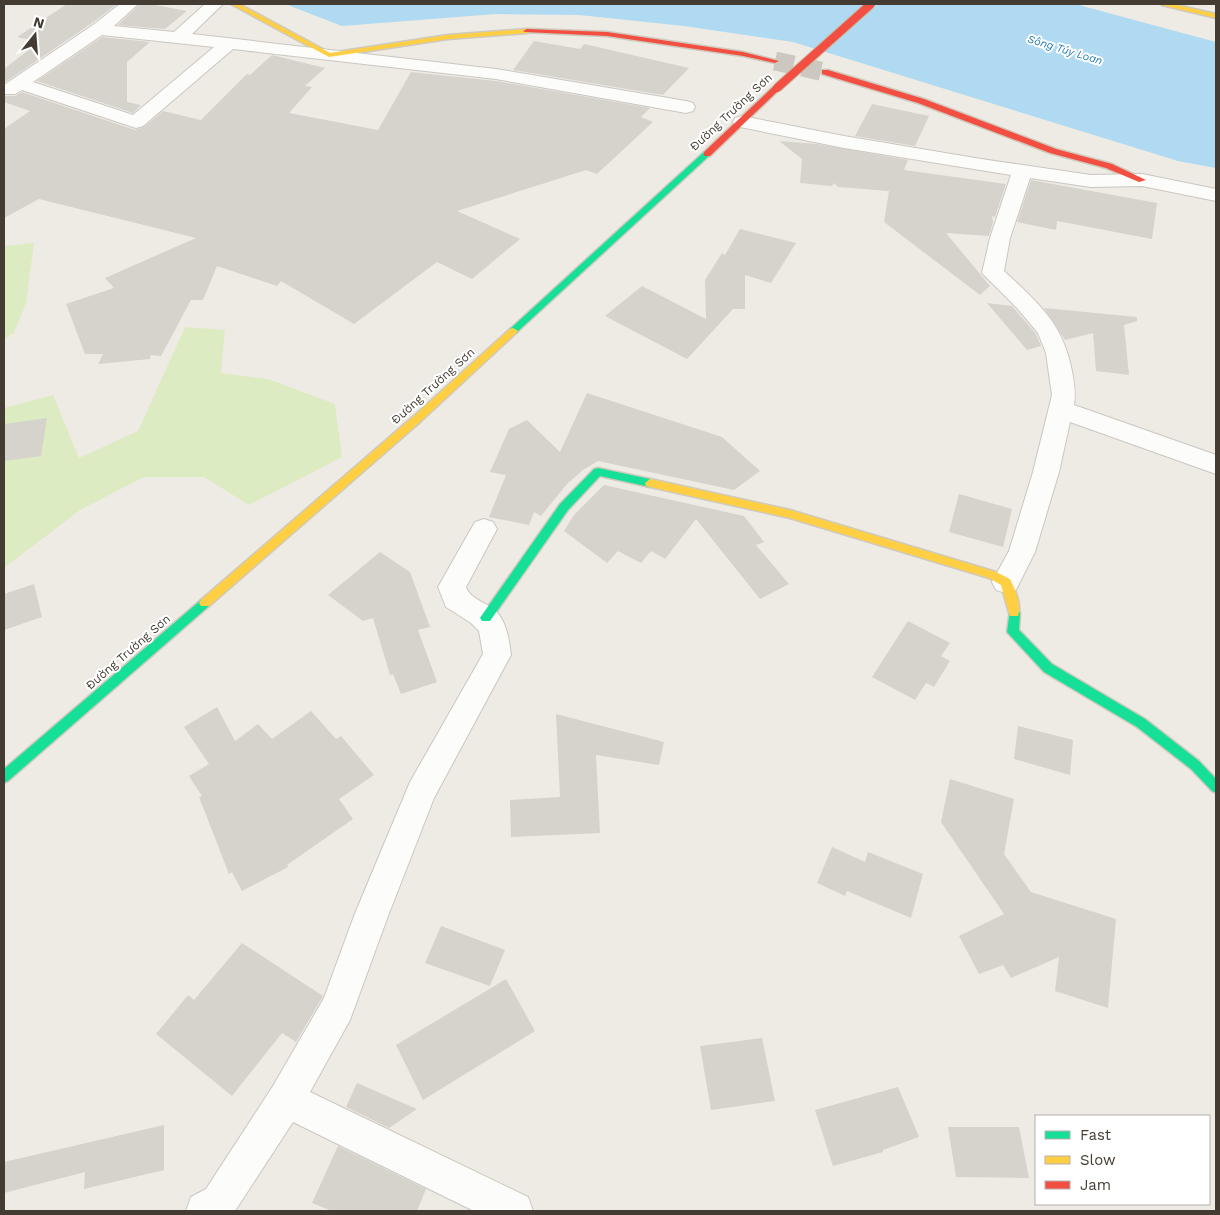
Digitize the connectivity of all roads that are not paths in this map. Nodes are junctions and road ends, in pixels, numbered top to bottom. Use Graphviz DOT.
graph roads {
  1 [pos="130,4"];
  2 [pos="208,4"];
  3 [pos="234,4"];
  4 [pos="871,4"];
  5 [pos="1164,4"];
  6 [pos="1205,11"];
  7 [pos="99,29"];
  8 [pos="178,38"];
  9 [pos="230,43"];
  10 [pos="329,55"];
  11 [pos="775,60"];
  12 [pos="825,72"];
  13 [pos="20,83"];
  14 [pos="4,94"];
  15 [pos="686,107"];
  16 [pos="742,122"];
  17 [pos="1022,171"];
  18 [pos="1142,180"];
  19 [pos="1216,194"];
  20 [pos="1062,410"];
  21 [pos="1216,465"];
  22 [pos="484,529"];
  23 [pos="1006,582"];
  24 [pos="486,618"];
  25 [pos="4,778"];
  26 [pos="1216,787"];
  27 [pos="286,1099"];
  28 [pos="205,1211"];
  29 [pos="514,1211"];
  1 -- 7 [label="street"];
  2 -- 8 [label="street"];
  3 -- 10 [label="main road"];
  4 -- 16 [label="main road, Đường Trường Sơn, bridge"];
  5 -- 6 [label="main road"];
  7 -- 8 [label="street"];
  7 -- 13 [label="street"];
  8 -- 9 [label="street"];
  9 -- 10 [label="street"];
  9 -- 13 [label="street"];
  10 -- 11 [label="main road"];
  10 -- 15 [label="street"];
  12 -- 18 [label="main road"];
  13 -- 14 [label="street"];
  16 -- 17 [label="street"];
  16 -- 25 [label="main road, Đường Trường Sơn"];
  17 -- 18 [label="street"];
  17 -- 20 [label="street"];
  18 -- 19 [label="street"];
  20 -- 21 [label="street"];
  20 -- 23 [label="street"];
  22 -- 24 [label="street"];
  23 -- 24 [label="main road"];
  23 -- 26 [label="main road"];
  24 -- 27 [label="street"];
  27 -- 28 [label="street"];
  27 -- 29 [label="street"];
}
